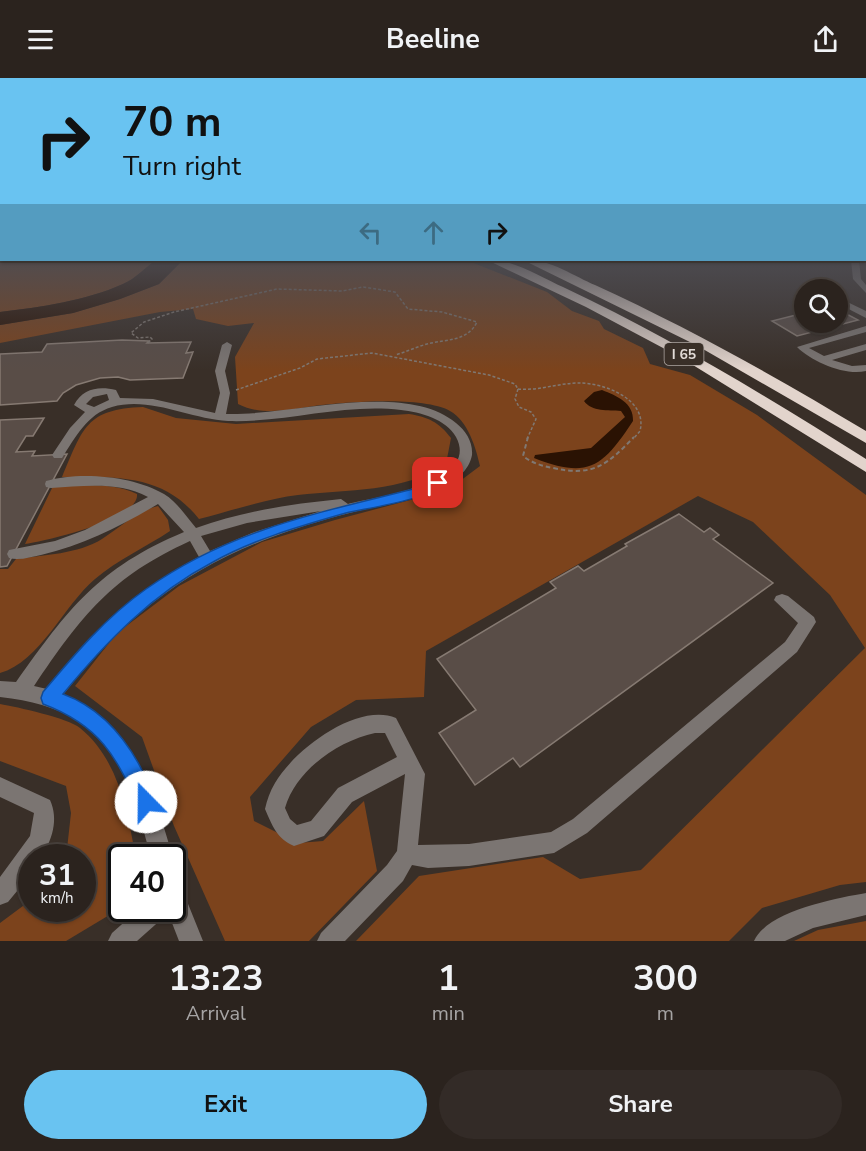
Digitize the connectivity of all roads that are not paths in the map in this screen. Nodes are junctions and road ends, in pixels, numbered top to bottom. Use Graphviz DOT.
graph roads {
  1 [pos="560,289"];
  2 [pos="595,289"];
  3 [pos="848,306"];
  4 [pos="866,315"];
  5 [pos="866,329"];
  6 [pos="227,345"];
  7 [pos="866,346"];
  8 [pos="824,359"];
  9 [pos="866,368"];
  10 [pos="114,403"];
  11 [pos="95,410"];
  12 [pos="220,417"];
  13 [pos="866,438"];
  14 [pos="58,455"];
  15 [pos="866,467"];
  16 [pos="51,484"];
  17 [pos="159,497"];
  18 [pos="391,498"];
  19 [pos="194,533"];
  20 [pos="14,554"];
  21 [pos="207,558"];
  22 [pos="782,600"];
  23 [pos="0,689"];
  24 [pos="20,692"];
  25 [pos="50,698"];
  26 [pos="409,761"];
  27 [pos="0,787"];
  28 [pos="158,844"];
  29 [pos="406,854"];
  30 [pos="0,894"];
  31 [pos="866,904"];
  32 [pos="141,922"];
  33 [pos="184,922"];
  34 [pos="120,941"];
  35 [pos="191,941"];
  36 [pos="330,941"];
  37 [pos="766,941"];
  1 -- 15 [label="highway, I 65"];
  2 -- 13 [label="highway, I 65"];
  3 -- 4 [label="street"];
  5 -- 8 [label="street"];
  6 -- 12 [label="street"];
  7 -- 8 [label="street"];
  8 -- 9 [label="street"];
  10 -- 11 [label="street"];
  10 -- 11 [label="street"];
  10 -- 12 [label="street"];
  11 -- 14 [label="street"];
  12 -- 18 [label="street"];
  16 -- 17 [label="street"];
  17 -- 19 [label="street"];
  17 -- 20 [label="street"];
  18 -- 19 [label="street"];
  18 -- 21 [label="street"];
  19 -- 21 [label="street"];
  19 -- 24 [label="street"];
  21 -- 25 [label="street"];
  22 -- 29 [label="street"];
  23 -- 24 [label="street"];
  24 -- 25 [label="street"];
  25 -- 28 [label="street"];
  26 -- 26 [label="street"];
  26 -- 29 [label="street"];
  27 -- 30 [label="street"];
  29 -- 36 [label="street"];
  31 -- 37 [label="street"];
  32 -- 34 [label="street"];
  33 -- 35 [label="street"];
}
